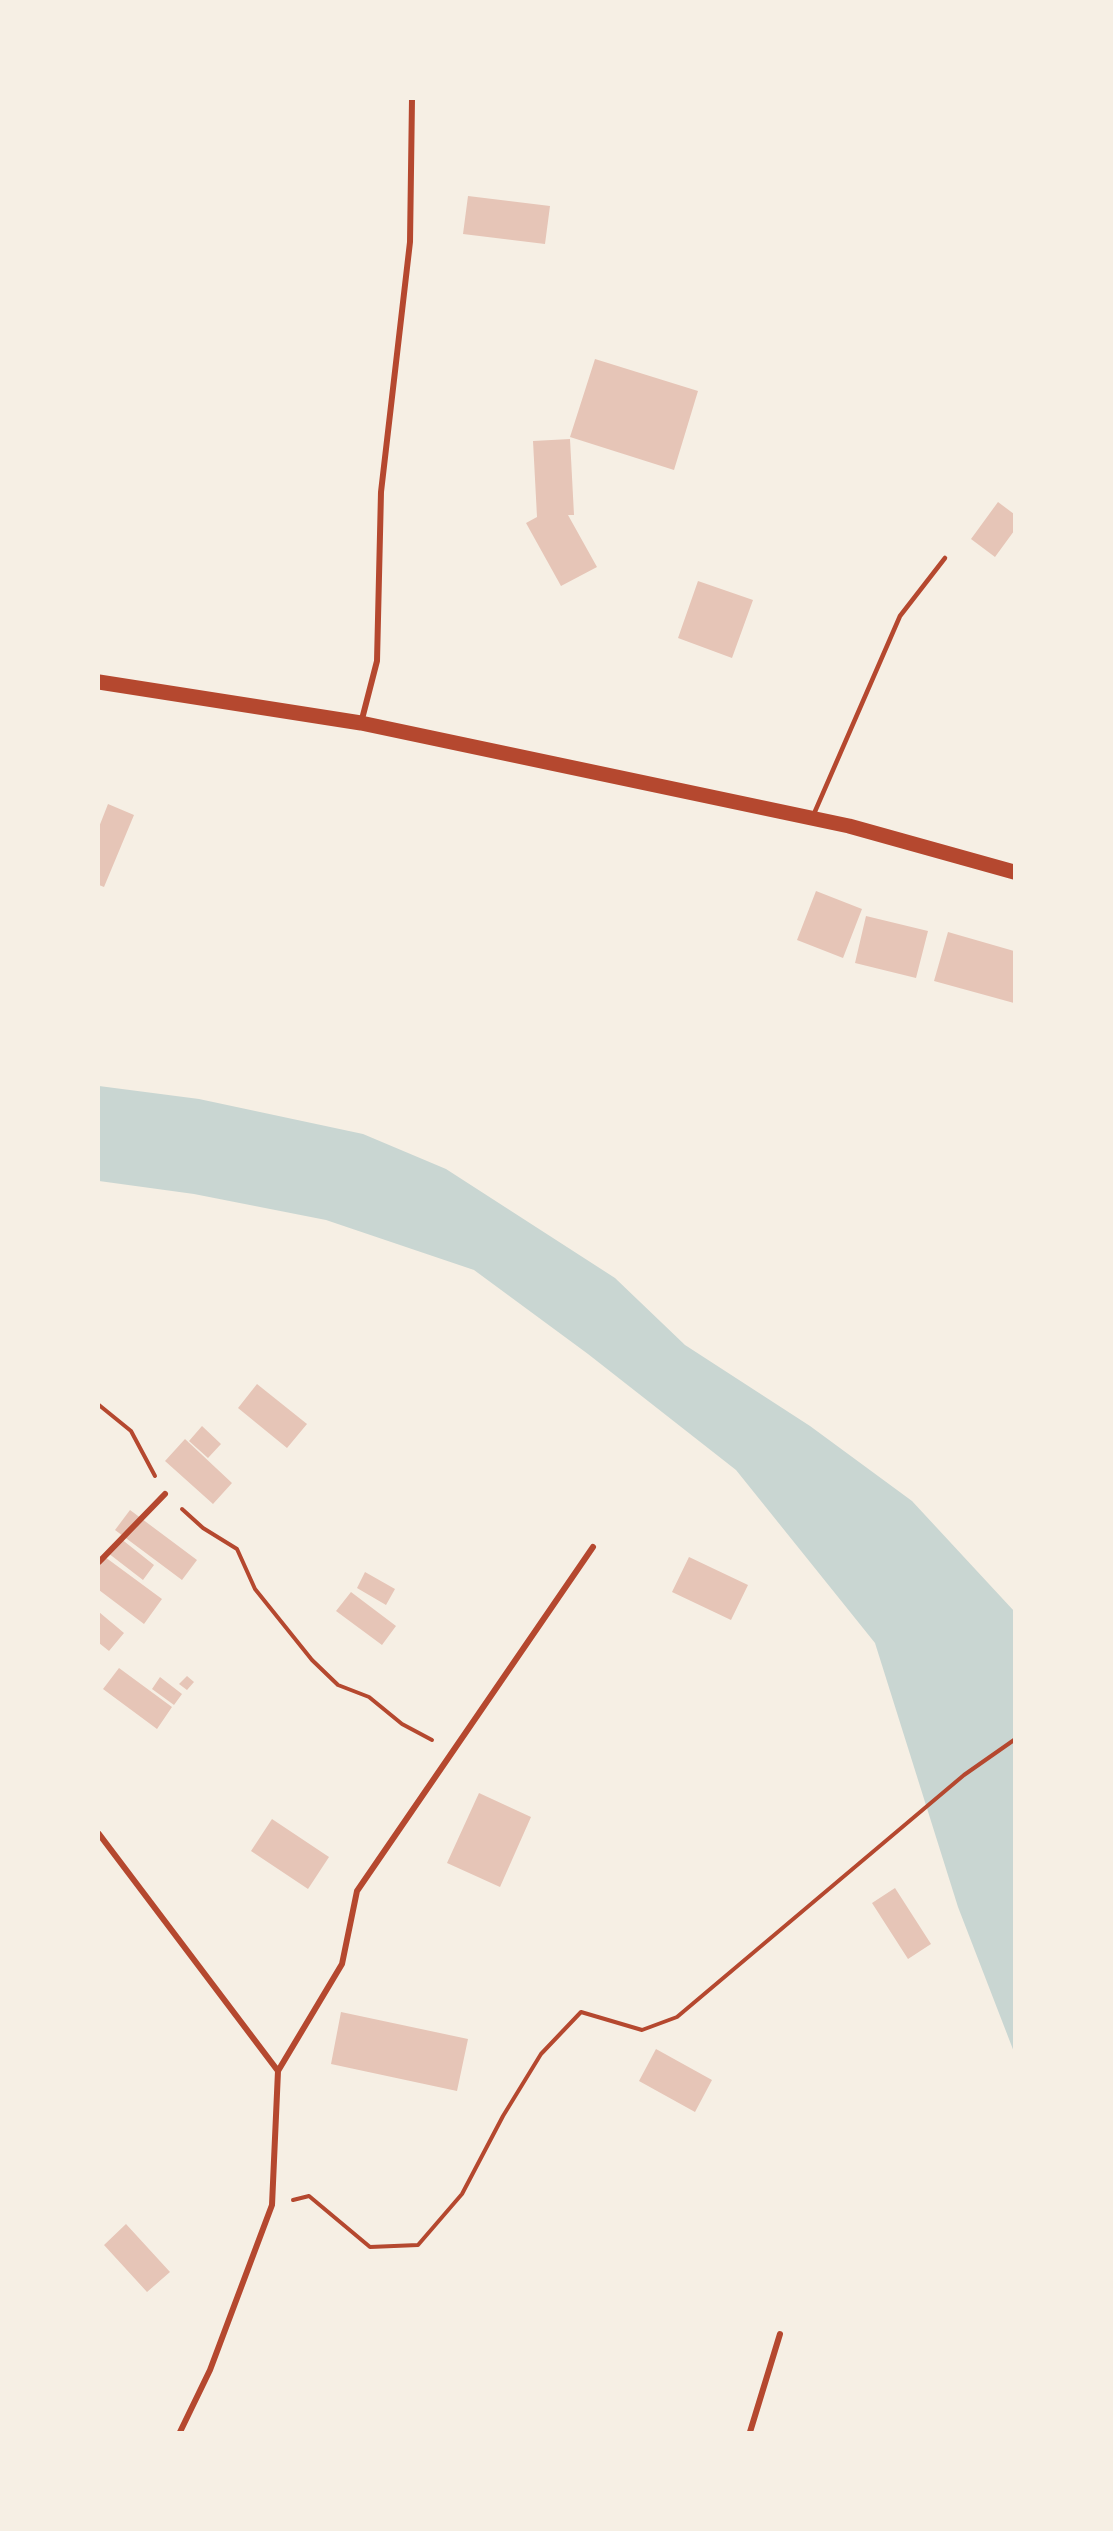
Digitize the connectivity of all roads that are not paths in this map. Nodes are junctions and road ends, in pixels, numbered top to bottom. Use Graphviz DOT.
graph roads {
  1 [pos="412,99"];
  2 [pos="945,558"];
  3 [pos="99,682"];
  4 [pos="361,723"];
  5 [pos="813,818"];
  6 [pos="1014,872"];
  7 [pos="165,1494"];
  8 [pos="593,1547"];
  9 [pos="99,1562"];
  10 [pos="99,1834"];
  11 [pos="278,2072"];
  12 [pos="780,2334"];
  13 [pos="180,2432"];
  14 [pos="750,2432"];
  1 -- 4 [label="street"];
  2 -- 5 [label="lane"];
  3 -- 4 [label="main road"];
  4 -- 5 [label="main road"];
  5 -- 6 [label="main road"];
  7 -- 9 [label="street"];
  8 -- 11 [label="street"];
  10 -- 11 [label="street"];
  11 -- 13 [label="street"];
  12 -- 14 [label="street"];
}
